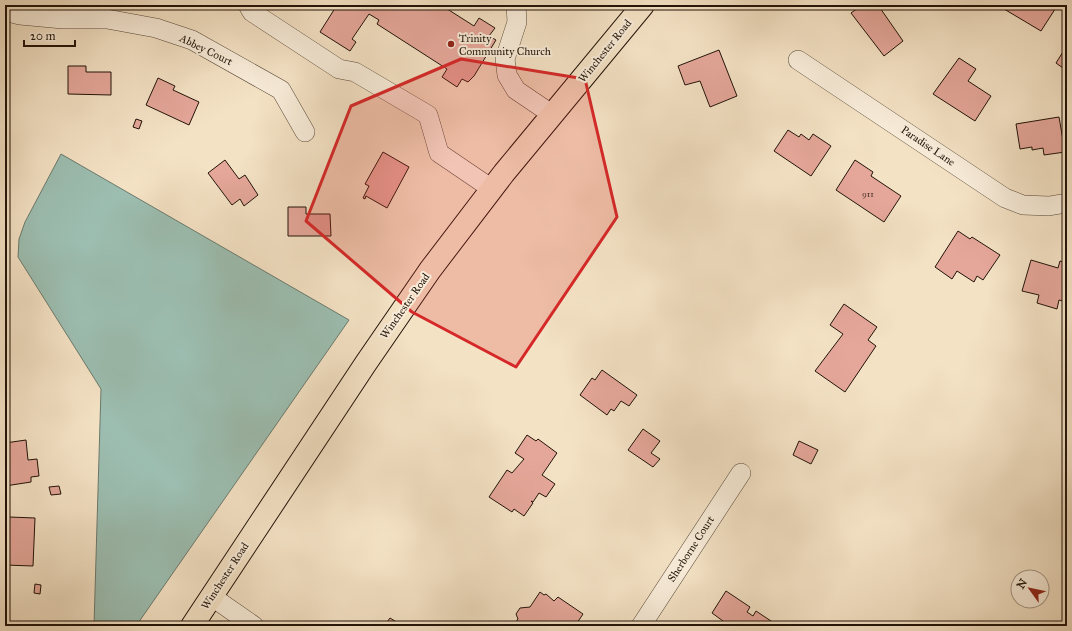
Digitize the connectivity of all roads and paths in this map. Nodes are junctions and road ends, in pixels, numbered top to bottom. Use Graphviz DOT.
graph roads {
  1 [pos="248,5"];
  2 [pos="516,5"];
  3 [pos="643,5"];
  4 [pos="5,11"];
  5 [pos="798,60"];
  6 [pos="553,115"];
  7 [pos="305,132"];
  8 [pos="492,190"];
  9 [pos="1067,204"];
  10 [pos="741,473"];
  11 [pos="211,596"];
  12 [pos="192,626"];
  13 [pos="254,626"];
  14 [pos="641,626"];
  1 -- 8 [label="street"];
  2 -- 6 [label="street"];
  3 -- 6 [label="main road, Winchester Road"];
  4 -- 7 [label="street, Abbey Court"];
  5 -- 9 [label="street, Paradise Lane"];
  6 -- 8 [label="main road, Winchester Road"];
  8 -- 11 [label="main road, Winchester Road"];
  10 -- 14 [label="street, Sherborne Court"];
  11 -- 12 [label="main road, Winchester Road"];
  11 -- 13 [label="street"];
}
